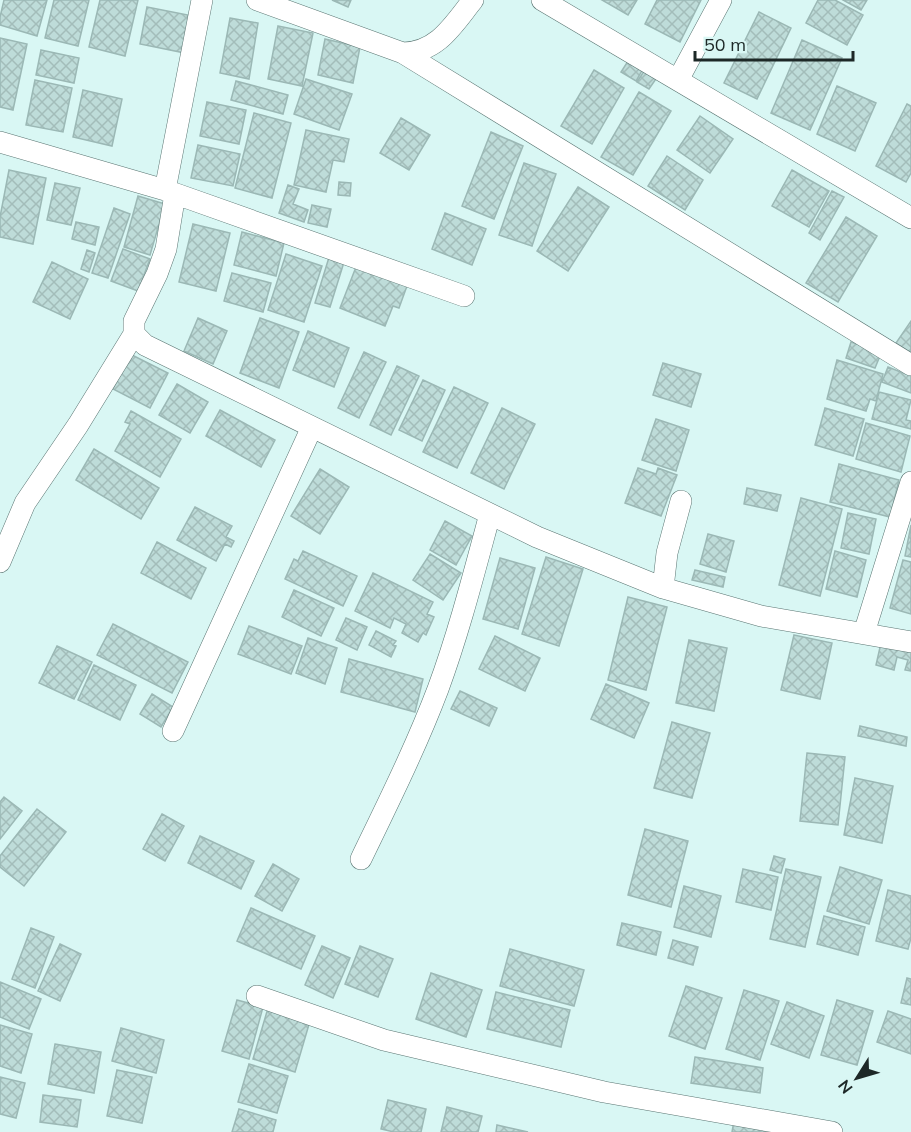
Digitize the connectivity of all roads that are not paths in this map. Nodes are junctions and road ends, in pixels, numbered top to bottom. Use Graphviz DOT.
graph roads {
  1 [pos="202,0"];
  2 [pos="257,0"];
  3 [pos="473,0"];
  4 [pos="542,0"];
  5 [pos="721,0"];
  6 [pos="403,53"];
  7 [pos="678,80"];
  8 [pos="0,142"];
  9 [pos="170,192"];
  10 [pos="911,218"];
  11 [pos="464,296"];
  12 [pos="134,334"];
  13 [pos="911,365"];
  14 [pos="312,427"];
  15 [pos="911,482"];
  16 [pos="681,501"];
  17 [pos="490,514"];
  18 [pos="0,562"];
  19 [pos="663,588"];
  20 [pos="864,633"];
  21 [pos="911,642"];
  22 [pos="173,731"];
  23 [pos="361,859"];
  24 [pos="257,996"];
  25 [pos="831,1132"];
  1 -- 9 [label="street"];
  2 -- 6 [label="street"];
  3 -- 6 [label="street"];
  4 -- 7 [label="street"];
  5 -- 7 [label="street"];
  6 -- 13 [label="street"];
  7 -- 10 [label="street"];
  8 -- 9 [label="street"];
  9 -- 11 [label="street"];
  9 -- 12 [label="street"];
  12 -- 14 [label="street"];
  12 -- 18 [label="street"];
  14 -- 17 [label="street"];
  14 -- 22 [label="street"];
  15 -- 20 [label="street"];
  16 -- 19 [label="street"];
  17 -- 19 [label="street"];
  17 -- 23 [label="street"];
  19 -- 20 [label="street"];
  20 -- 21 [label="street"];
  24 -- 25 [label="street"];
}
